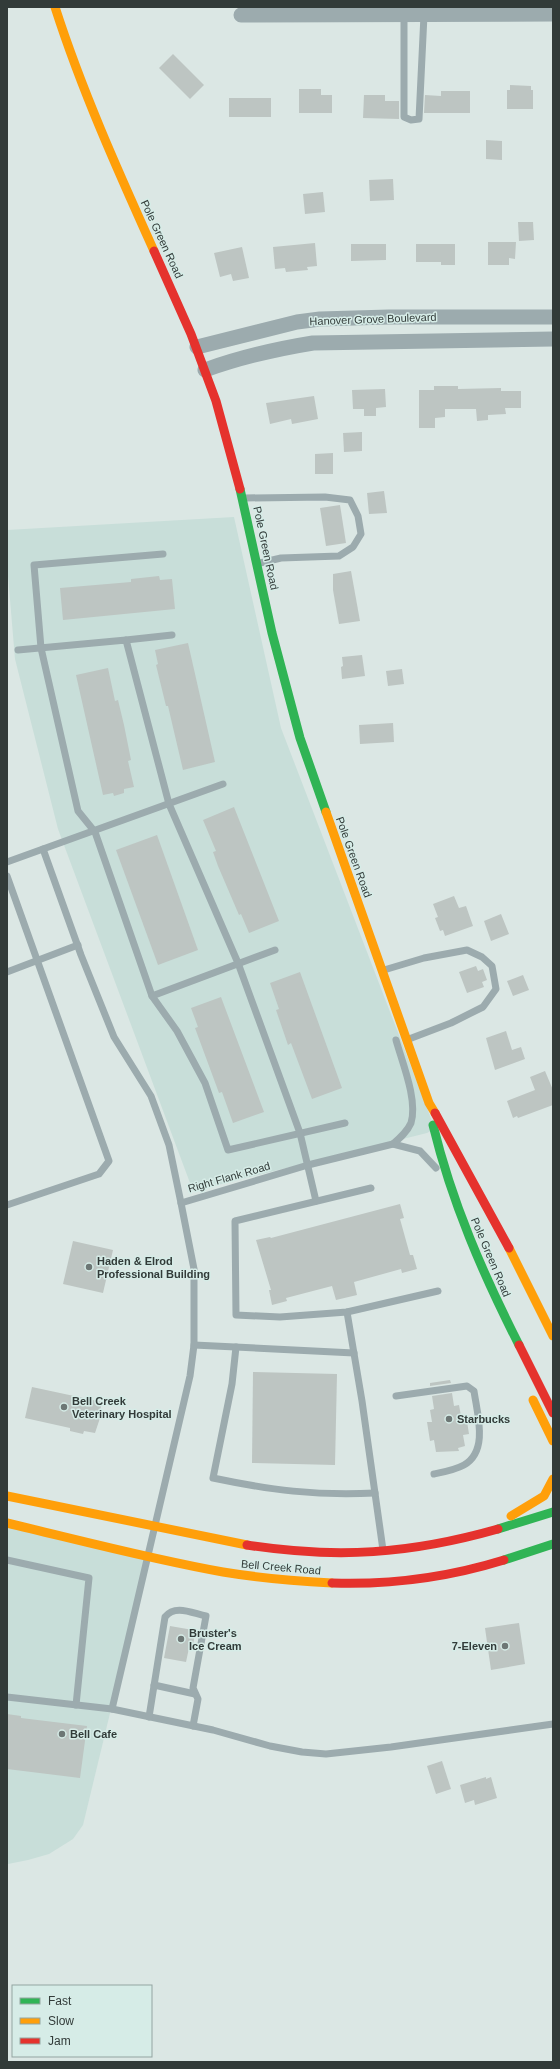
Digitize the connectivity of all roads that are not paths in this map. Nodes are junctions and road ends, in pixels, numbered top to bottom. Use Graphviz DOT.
graph roads {
  1 [pos="54,7"];
  2 [pos="382,11"];
  3 [pos="553,14"];
  4 [pos="241,15"];
  5 [pos="404,15"];
  6 [pos="424,15"];
  7 [pos="553,317"];
  8 [pos="553,339"];
  9 [pos="196,347"];
  10 [pos="205,370"];
  11 [pos="243,498"];
  12 [pos="163,554"];
  13 [pos="257,564"];
  14 [pos="172,635"];
  15 [pos="126,640"];
  16 [pos="41,648"];
  17 [pos="18,650"];
  18 [pos="223,784"];
  19 [pos="169,804"];
  20 [pos="94,832"];
  21 [pos="43,849"];
  22 [pos="7,862"];
  23 [pos="7,876"];
  24 [pos="78,945"];
  25 [pos="275,950"];
  26 [pos="38,960"];
  27 [pos="238,963"];
  28 [pos="382,971"];
  29 [pos="7,972"];
  30 [pos="152,996"];
  31 [pos="393,1025"];
  32 [pos="395,1033"];
  33 [pos="406,1040"];
  34 [pos="429,1103"];
  35 [pos="345,1123"];
  36 [pos="300,1133"];
  37 [pos="392,1144"];
  38 [pos="308,1165"];
  39 [pos="449,1184"];
  40 [pos="371,1188"];
  41 [pos="316,1201"];
  42 [pos="181,1203"];
  43 [pos="7,1205"];
  44 [pos="485,1278"];
  45 [pos="438,1291"];
  46 [pos="347,1312"];
  47 [pos="503,1334"];
  48 [pos="553,1336"];
  49 [pos="194,1345"];
  50 [pos="236,1347"];
  51 [pos="354,1353"];
  52 [pos="528,1390"];
  53 [pos="396,1396"];
  54 [pos="553,1413"];
  55 [pos="553,1441"];
  56 [pos="434,1474"];
  57 [pos="553,1479"];
  58 [pos="375,1493"];
  59 [pos="7,1496"];
  60 [pos="553,1512"];
  61 [pos="7,1523"];
  62 [pos="156,1527"];
  63 [pos="481,1534"];
  64 [pos="553,1544"];
  65 [pos="383,1552"];
  66 [pos="148,1556"];
  67 [pos="7,1560"];
  68 [pos="154,1685"];
  69 [pos="195,1694"];
  70 [pos="7,1698"];
  71 [pos="76,1705"];
  72 [pos="112,1709"];
  73 [pos="149,1717"];
  74 [pos="553,1724"];
  75 [pos="193,1726"];
  1 -- 9 [label="main road, Pole Green Road"];
  2 -- 4 [label="street"];
  2 -- 5 [label="street"];
  3 -- 6 [label="street"];
  5 -- 6 [label="street"];
  5 -- 6 [label="lane"];
  7 -- 9 [label="street, Hanover Grove Boulevard"];
  8 -- 10 [label="street, Hanover Grove Boulevard"];
  9 -- 10 [label="main road, Pole Green Road"];
  10 -- 11 [label="main road, Pole Green Road"];
  11 -- 13 [label="main road, Pole Green Road"];
  11 -- 13 [label="lane"];
  12 -- 16 [label="lane"];
  13 -- 28 [label="main road, Pole Green Road"];
  14 -- 15 [label="lane"];
  15 -- 16 [label="lane"];
  15 -- 19 [label="lane"];
  16 -- 17 [label="lane"];
  16 -- 20 [label="lane"];
  18 -- 19 [label="lane"];
  19 -- 20 [label="lane"];
  19 -- 27 [label="lane"];
  20 -- 21 [label="lane"];
  20 -- 30 [label="lane"];
  21 -- 22 [label="lane"];
  21 -- 24 [label="lane"];
  23 -- 26 [label="lane"];
  24 -- 26 [label="lane"];
  24 -- 42 [label="lane"];
  25 -- 27 [label="lane"];
  26 -- 29 [label="lane"];
  26 -- 43 [label="lane"];
  27 -- 30 [label="lane"];
  27 -- 36 [label="lane"];
  28 -- 31 [label="lane"];
  28 -- 33 [label="main road, Pole Green Road"];
  28 -- 33 [label="lane"];
  30 -- 36 [label="lane"];
  32 -- 37 [label="lane"];
  33 -- 34 [label="main road, Pole Green Road"];
  34 -- 39 [label="main road, Pole Green Road"];
  34 -- 48 [label="main road, Pole Green Road"];
  35 -- 36 [label="lane"];
  36 -- 38 [label="lane"];
  37 -- 38 [label="lane, Right Flank Road"];
  37 -- 39 [label="lane"];
  38 -- 41 [label="lane"];
  38 -- 42 [label="lane, Right Flank Road"];
  39 -- 44 [label="main road, Pole Green Road"];
  40 -- 41 [label="lane"];
  41 -- 46 [label="lane"];
  42 -- 49 [label="lane, Right Flank Road"];
  44 -- 47 [label="main road"];
  44 -- 54 [label="main road, Pole Green Road"];
  45 -- 46 [label="lane"];
  46 -- 51 [label="lane"];
  49 -- 50 [label="lane"];
  49 -- 62 [label="lane, Right Flank Road"];
  50 -- 51 [label="lane"];
  50 -- 58 [label="lane"];
  51 -- 58 [label="lane"];
  52 -- 55 [label="main road"];
  53 -- 56 [label="lane"];
  57 -- 63 [label="main road"];
  58 -- 65 [label="lane"];
  59 -- 62 [label="main road, Bell Creek Road"];
  60 -- 63 [label="main road, Bell Creek Road"];
  61 -- 66 [label="main road, Bell Creek Road"];
  62 -- 65 [label="main road, Bell Creek Road"];
  62 -- 66 [label="lane, Right Flank Road"];
  63 -- 65 [label="main road, Bell Creek Road"];
  64 -- 66 [label="main road, Bell Creek Road"];
  66 -- 72 [label="lane, Right Flank Road"];
  67 -- 71 [label="lane"];
  68 -- 69 [label="lane"];
  68 -- 69 [label="lane"];
  68 -- 73 [label="lane"];
  69 -- 75 [label="lane"];
  70 -- 71 [label="lane"];
  71 -- 72 [label="lane"];
  72 -- 73 [label="lane"];
  73 -- 75 [label="lane"];
  74 -- 75 [label="lane"];
}
